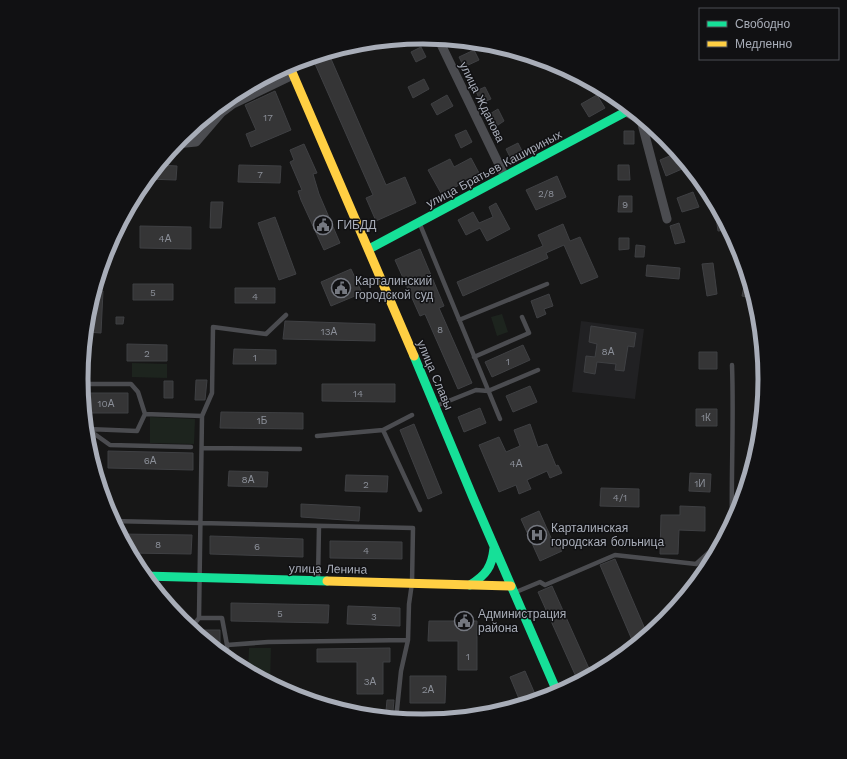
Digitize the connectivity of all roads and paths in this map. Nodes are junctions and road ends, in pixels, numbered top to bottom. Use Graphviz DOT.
graph roads {
  1 [pos="441,45"];
  2 [pos="292,72"];
  3 [pos="293,75"];
  4 [pos="247,94"];
  5 [pos="224,110"];
  6 [pos="627,112"];
  7 [pos="642,125"];
  8 [pos="185,143"];
  9 [pos="505,177"];
  10 [pos="667,219"];
  11 [pos="419,222"];
  12 [pos="369,249"];
  13 [pos="548,284"];
  14 [pos="286,315"];
  15 [pos="522,317"];
  16 [pos="459,320"];
  17 [pos="474,357"];
  18 [pos="732,365"];
  19 [pos="538,370"];
  20 [pos="88,384"];
  21 [pos="488,391"];
  22 [pos="435,407"];
  23 [pos="145,414"];
  24 [pos="412,415"];
  25 [pos="202,416"];
  26 [pos="500,419"];
  27 [pos="92,429"];
  28 [pos="383,430"];
  29 [pos="92,433"];
  30 [pos="317,436"];
  31 [pos="191,447"];
  32 [pos="202,448"];
  33 [pos="300,449"];
  34 [pos="420,510"];
  35 [pos="732,511"];
  36 [pos="120,521"];
  37 [pos="200,523"];
  38 [pos="319,526"];
  39 [pos="494,546"];
  40 [pos="713,549"];
  41 [pos="152,576"];
  42 [pos="200,577"];
  43 [pos="318,582"];
  44 [pos="412,583"];
  45 [pos="470,585"];
  46 [pos="513,589"];
  47 [pos="199,618"];
  48 [pos="194,624"];
  49 [pos="408,640"];
  50 [pos="227,645"];
  51 [pos="227,651"];
  52 [pos="555,688"];
  53 [pos="397,714"];
  1 -- 9 [label="street, улица Жданова"];
  2 -- 3 [label="main road, улица Славы"];
  3 -- 4 [label="street"];
  3 -- 12 [label="main road, улица Славы"];
  5 -- 8 [label="street"];
  6 -- 9 [label="main road, улица Братьев Кашириных"];
  7 -- 10 [label="street"];
  9 -- 11 [label="main road, улица Братьев Кашириных"];
  11 -- 12 [label="main road, улица Братьев Кашириных"];
  11 -- 16 [label="lane"];
  12 -- 22 [label="main road, улица Славы"];
  13 -- 16 [label="lane"];
  14 -- 25 [label="lane"];
  15 -- 17 [label="lane"];
  16 -- 17 [label="lane"];
  17 -- 21 [label="lane"];
  18 -- 35 [label="lane"];
  19 -- 21 [label="lane"];
  20 -- 23 [label="lane"];
  21 -- 22 [label="lane"];
  21 -- 26 [label="lane"];
  22 -- 39 [label="main road, улица Славы"];
  23 -- 25 [label="lane"];
  23 -- 27 [label="lane"];
  24 -- 28 [label="lane"];
  25 -- 32 [label="lane"];
  28 -- 30 [label="lane"];
  28 -- 34 [label="lane"];
  29 -- 31 [label="lane"];
  32 -- 33 [label="lane"];
  32 -- 37 [label="lane"];
  36 -- 37 [label="lane"];
  37 -- 38 [label="lane"];
  37 -- 42 [label="lane"];
  38 -- 43 [label="lane"];
  38 -- 44 [label="lane"];
  39 -- 45 [label="main road"];
  39 -- 46 [label="main road, улица Славы"];
  40 -- 46 [label="lane"];
  41 -- 42 [label="main road, улица Ленина"];
  42 -- 43 [label="main road, улица Ленина"];
  42 -- 47 [label="lane"];
  43 -- 44 [label="main road, улица Ленина"];
  44 -- 45 [label="main road, улица Ленина"];
  44 -- 49 [label="lane"];
  45 -- 46 [label="main road, улица Ленина"];
  46 -- 52 [label="main road, улица Славы"];
  47 -- 48 [label="lane"];
  47 -- 50 [label="lane"];
  49 -- 50 [label="lane"];
  49 -- 53 [label="lane"];
  50 -- 51 [label="lane"];
}
